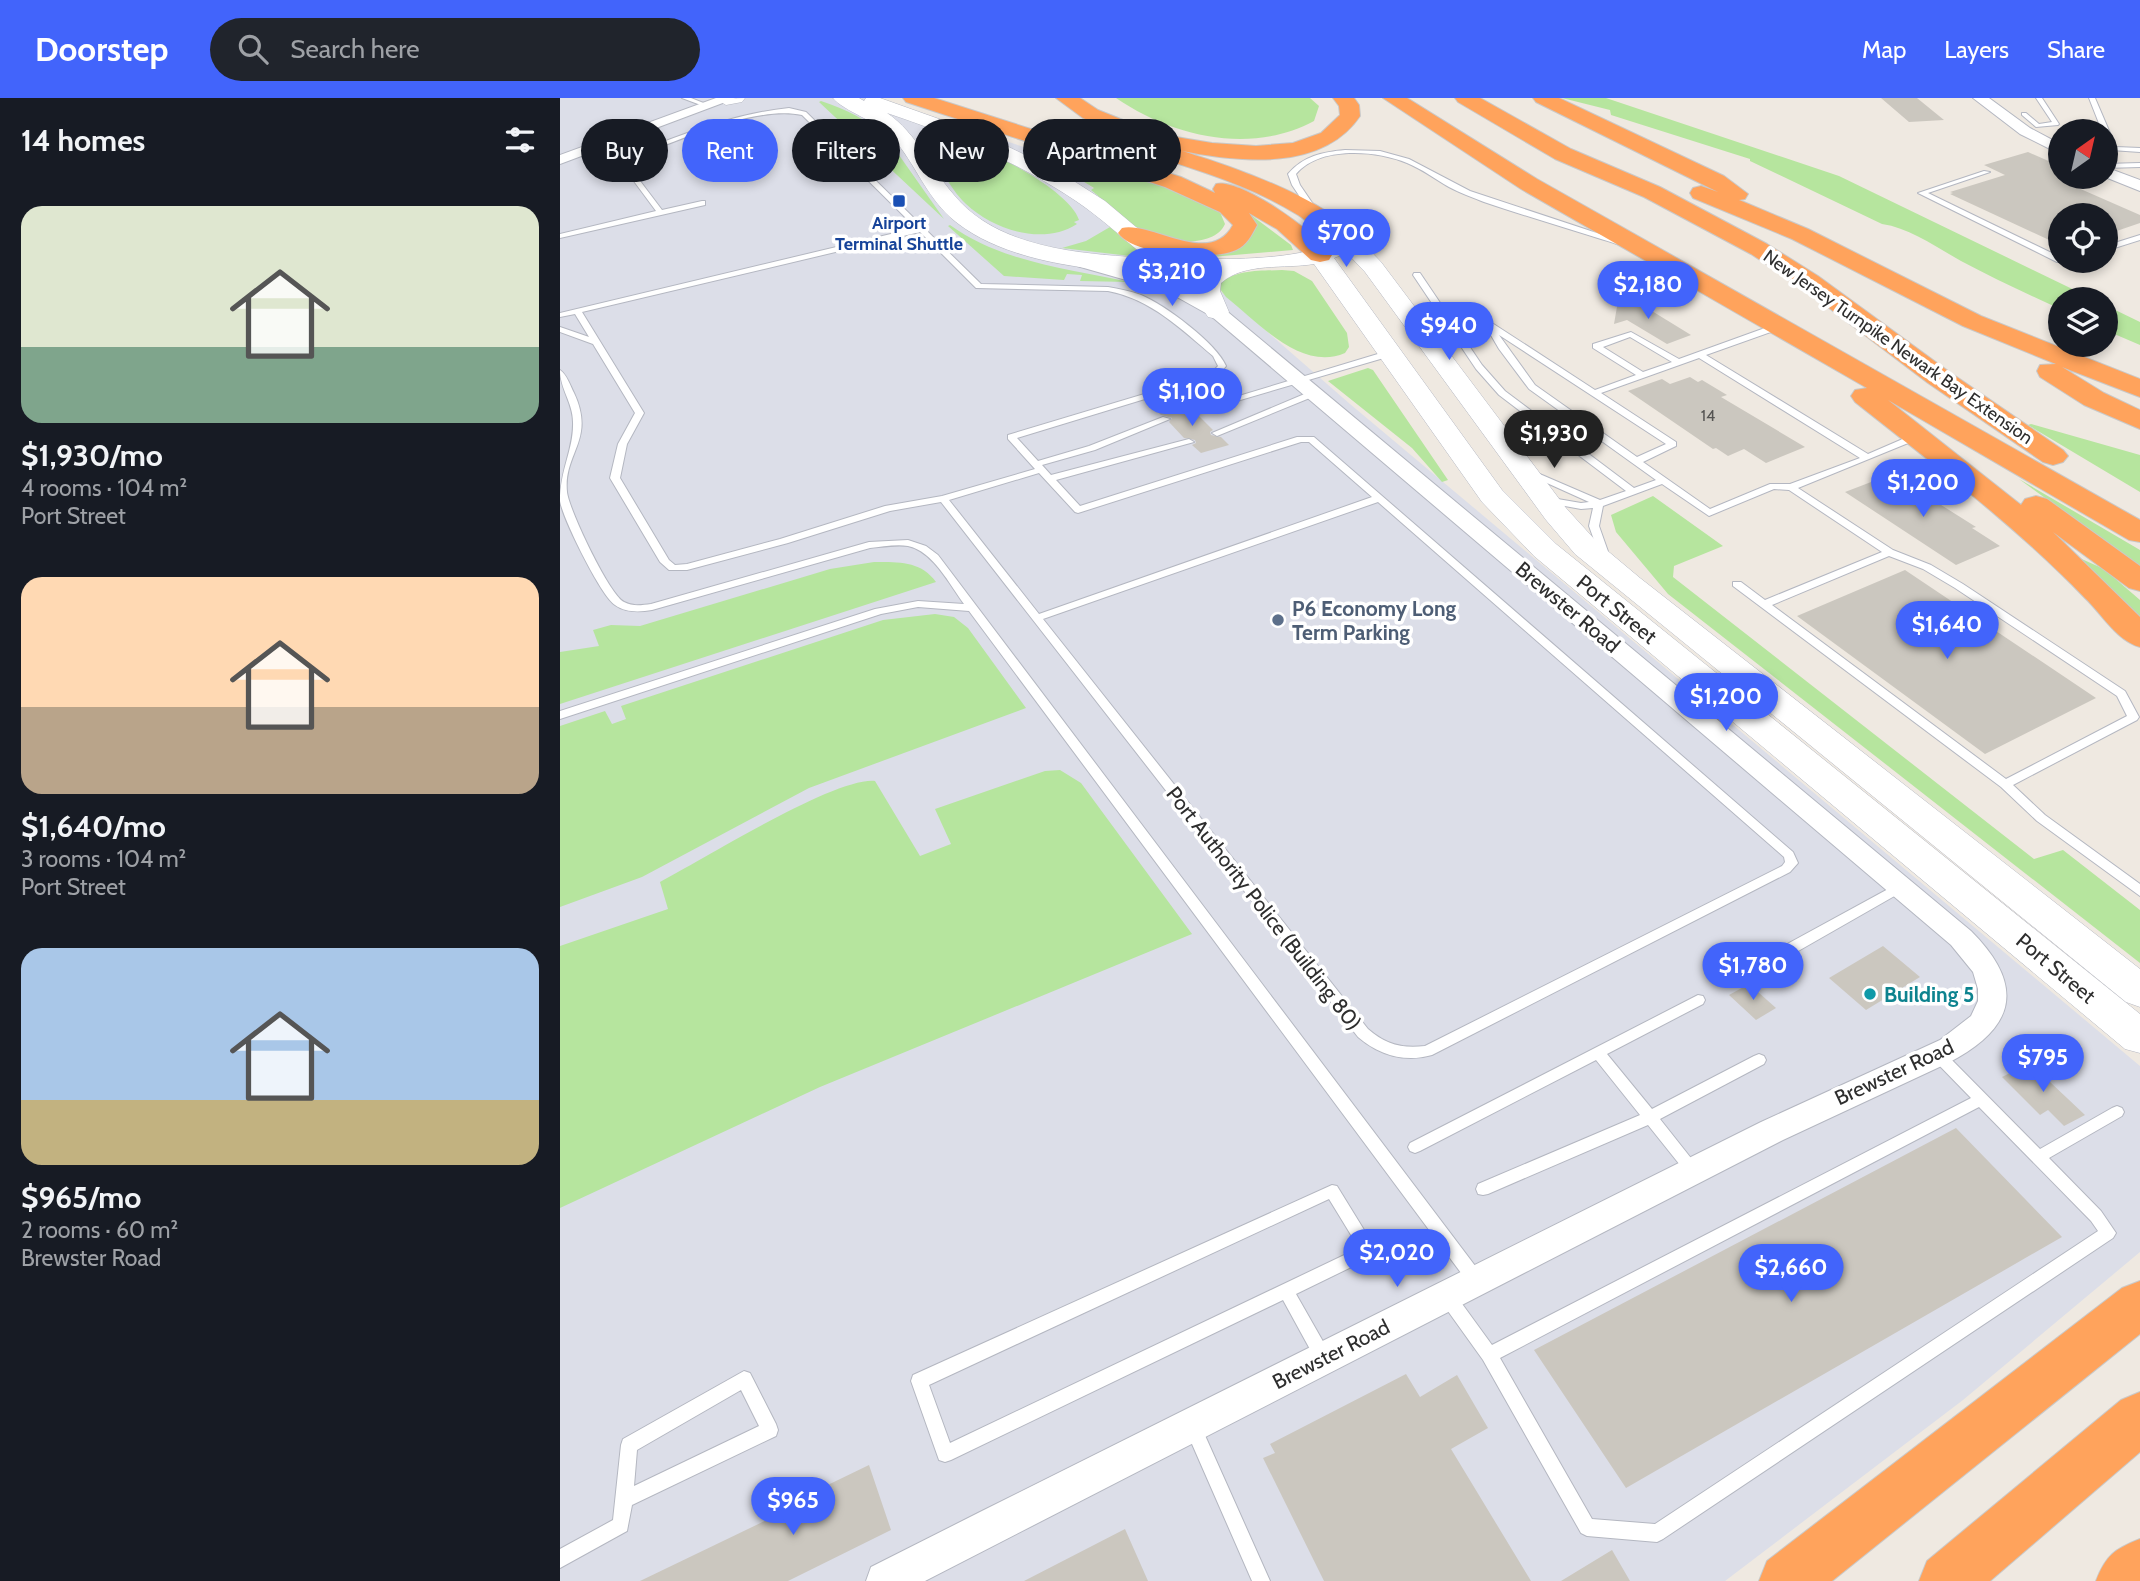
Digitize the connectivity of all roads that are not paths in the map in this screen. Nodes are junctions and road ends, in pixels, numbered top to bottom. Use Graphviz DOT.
graph roads {
  1 [pos="685,98"];
  2 [pos="843,98"];
  3 [pos="858,98"];
  4 [pos="895,98"];
  5 [pos="913,98"];
  6 [pos="951,98"];
  7 [pos="964,98"];
  8 [pos="1047,98"];
  9 [pos="1066,98"];
  10 [pos="1084,98"];
  11 [pos="1101,98"];
  12 [pos="1362,98"];
  13 [pos="1393,98"];
  14 [pos="1429,98"];
  15 [pos="1465,98"];
  16 [pos="1980,98"];
  17 [pos="2039,98"];
  18 [pos="2092,98"];
  19 [pos="1333,99"];
  20 [pos="725,100"];
  21 [pos="1536,104"];
  22 [pos="2024,114"];
  23 [pos="1070,119"];
  24 [pos="2099,119"];
  25 [pos="1023,120"];
  26 [pos="1023,121"];
  27 [pos="1023,133"];
  28 [pos="1023,135"];
  29 [pos="2048,141"];
  30 [pos="914,142"];
  31 [pos="1186,146"];
  32 [pos="1598,149"];
  33 [pos="2118,149"];
  34 [pos="2140,150"];
  35 [pos="1010,153"];
  36 [pos="1181,158"];
  37 [pos="560,160"];
  38 [pos="2118,166"];
  39 [pos="2138,166"];
  40 [pos="1181,172"];
  41 [pos="1986,172"];
  42 [pos="2118,177"];
  43 [pos="945,182"];
  44 [pos="1169,182"];
  45 [pos="1529,184"];
  46 [pos="2140,186"];
  47 [pos="1652,192"];
  48 [pos="1089,200"];
  49 [pos="702,203"];
  50 [pos="661,213"];
  51 [pos="1318,217"];
  52 [pos="921,229"];
  53 [pos="1130,233"];
  54 [pos="1800,234"];
  55 [pos="560,236"];
  56 [pos="2140,237"];
  57 [pos="1008,241"];
  58 [pos="1349,242"];
  59 [pos="2118,245"];
  60 [pos="1644,249"];
  61 [pos="1053,253"];
  62 [pos="2048,254"];
  63 [pos="1320,255"];
  64 [pos="1250,264"];
  65 [pos="1169,265"];
  66 [pos="1417,275"];
  67 [pos="578,312"];
  68 [pos="1217,312"];
  69 [pos="560,315"];
  70 [pos="1972,321"];
  71 [pos="1779,326"];
  72 [pos="560,329"];
  73 [pos="596,342"];
  74 [pos="1391,353"];
  75 [pos="1700,355"];
  76 [pos="1678,362"];
  77 [pos="560,373"];
  78 [pos="2140,374"];
  79 [pos="1642,375"];
  80 [pos="1306,387"];
  81 [pos="2140,389"];
  82 [pos="1594,393"];
  83 [pos="1193,411"];
  84 [pos="1437,418"];
  85 [pos="1166,419"];
  86 [pos="2140,421"];
  87 [pos="1494,430"];
  88 [pos="1217,433"];
  89 [pos="1915,437"];
  90 [pos="1189,442"];
  91 [pos="1867,458"];
  92 [pos="1637,461"];
  93 [pos="1038,467"];
  94 [pos="1523,470"];
  95 [pos="1048,479"];
  96 [pos="1664,480"];
  97 [pos="1791,487"];
  98 [pos="1633,492"];
  99 [pos="1380,498"];
  100 [pos="943,499"];
  101 [pos="1545,499"];
  102 [pos="1599,504"];
  103 [pos="2140,508"];
  104 [pos="2140,533"];
  105 [pos="1889,552"];
  106 [pos="1610,570"];
  107 [pos="2140,581"];
  108 [pos="1737,584"];
  109 [pos="1763,605"];
  110 [pos="971,608"];
  111 [pos="1037,618"];
  112 [pos="2140,637"];
  113 [pos="560,715"];
  114 [pos="2137,720"];
  115 [pos="2006,784"];
  116 [pos="1900,887"];
  117 [pos="2140,891"];
  118 [pos="1774,958"];
  119 [pos="2140,991"];
  120 [pos="1698,1000"];
  121 [pos="2140,1037"];
  122 [pos="1598,1052"];
  123 [pos="1937,1054"];
  124 [pos="1759,1060"];
  125 [pos="1981,1099"];
  126 [pos="2117,1112"];
  127 [pos="1651,1117"];
  128 [pos="1415,1147"];
  129 [pos="2038,1157"];
  130 [pos="1693,1171"];
  131 [pos="1483,1189"];
  132 [pos="1476,1280"];
  133 [pos="1286,1291"];
  134 [pos="1446,1295"];
  135 [pos="2140,1304"];
  136 [pos="1489,1355"];
  137 [pos="1323,1358"];
  138 [pos="2140,1418"];
  139 [pos="1192,1425"];
  140 [pos="623,1500"];
  141 [pos="560,1559"];
  142 [pos="2140,1567"];
  143 [pos="885,1581"];
  144 [pos="1261,1581"];
  145 [pos="1787,1581"];
  146 [pos="1947,1581"];
  147 [pos="2124,1581"];
  1 -- 20 [label="lane"];
  2 -- 30 [label="street, Brewster Road"];
  3 -- 35 [label="street, Brewster Road"];
  4 -- 28 [label="highway"];
  5 -- 27 [label="highway"];
  6 -- 26 [label="highway"];
  7 -- 25 [label="highway"];
  8 -- 23 [label="highway"];
  9 -- 31 [label="highway"];
  10 -- 31 [label="highway"];
  11 -- 19 [label="highway"];
  12 -- 45 [label="highway"];
  13 -- 45 [label="highway"];
  14 -- 45 [label="highway"];
  15 -- 47 [label="highway"];
  16 -- 29 [label="street"];
  17 -- 22 [label="lane"];
  18 -- 24 [label="lane"];
  19 -- 31 [label="highway"];
  20 -- 37 [label="street"];
  21 -- 32 [label="highway"];
  21 -- 54 [label="highway"];
  32 -- 47 [label="highway"];
  32 -- 54 [label="highway"];
  33 -- 34 [label="lane"];
  35 -- 48 [label="street, Brewster Road"];
  36 -- 51 [label="highway"];
  38 -- 39 [label="lane"];
  40 -- 63 [label="highway"];
  41 -- 62 [label="lane"];
  42 -- 46 [label="street"];
  43 -- 57 [label="street, Brewster Road"];
  44 -- 53 [label="highway"];
  45 -- 60 [label="highway, New Jersey Turnpike Newark Bay Extension"];
  47 -- 54 [label="highway"];
  47 -- 103 [label="highway, New Jersey Turnpike Newark Bay Extension"];
  48 -- 53 [label="street, Brewster Road"];
  48 -- 57 [label="street"];
  49 -- 50 [label="lane"];
  50 -- 52 [label="lane"];
  50 -- 55 [label="lane"];
  51 -- 58 [label="highway"];
  51 -- 60 [label="lane"];
  52 -- 67 [label="lane"];
  52 -- 93 [label="lane"];
  53 -- 65 [label="street, Brewster Road"];
  54 -- 70 [label="highway"];
  56 -- 59 [label="lane"];
  57 -- 61 [label="street, Brewster Road"];
  58 -- 63 [label="street, Brewster Road"];
  58 -- 87 [label="street, Port Street"];
  60 -- 71 [label="highway, New Jersey Turnpike Newark Bay Extension"];
  61 -- 65 [label="street, Brewster Road"];
  61 -- 68 [label="street, Brewster Road"];
  63 -- 64 [label="street, Brewster Road"];
  63 -- 74 [label="street, Port Street"];
  64 -- 65 [label="street, Brewster Road"];
  64 -- 68 [label="street"];
  65 -- 68 [label="street, Brewster Road"];
  66 -- 98 [label="lane"];
  67 -- 69 [label="lane"];
  67 -- 73 [label="lane"];
  68 -- 80 [label="street, Brewster Road"];
  70 -- 78 [label="highway"];
  70 -- 81 [label="highway"];
  70 -- 86 [label="highway"];
  71 -- 75 [label="lane"];
  71 -- 89 [label="highway"];
  71 -- 104 [label="highway, New Jersey Turnpike Newark Bay Extension"];
  71 -- 107 [label="highway"];
  72 -- 73 [label="lane"];
  73 -- 100 [label="lane"];
  74 -- 80 [label="lane"];
  74 -- 84 [label="main road, Port Street"];
  74 -- 87 [label="street"];
  75 -- 76 [label="lane"];
  75 -- 91 [label="lane"];
  76 -- 79 [label="lane"];
  76 -- 79 [label="lane"];
  77 -- 110 [label="lane"];
  79 -- 82 [label="lane"];
  80 -- 83 [label="lane"];
  80 -- 88 [label="lane"];
  80 -- 116 [label="street, Brewster Road"];
  82 -- 92 [label="lane"];
  82 -- 92 [label="lane"];
  84 -- 101 [label="street"];
  84 -- 121 [label="main road, Port Street"];
  85 -- 93 [label="lane"];
  87 -- 94 [label="street, Port Street"];
  89 -- 91 [label="lane"];
  89 -- 112 [label="highway"];
  90 -- 95 [label="lane"];
  91 -- 97 [label="lane"];
  92 -- 96 [label="lane"];
  93 -- 95 [label="lane"];
  93 -- 100 [label="lane"];
  94 -- 101 [label="street, Port Street"];
  94 -- 102 [label="lane"];
  95 -- 99 [label="lane, Port Authority Police (Building 80)"];
  96 -- 97 [label="lane"];
  96 -- 98 [label="lane"];
  97 -- 105 [label="lane"];
  98 -- 102 [label="lane"];
  99 -- 111 [label="lane"];
  99 -- 111 [label="lane, Port Authority Police (Building 80)"];
  100 -- 111 [label="lane, Port Authority Police (Building 80)"];
  101 -- 102 [label="lane"];
  101 -- 106 [label="street, Port Street"];
  102 -- 106 [label="lane"];
  105 -- 109 [label="lane"];
  105 -- 114 [label="lane"];
  106 -- 119 [label="street, Port Street"];
  108 -- 109 [label="lane"];
  109 -- 115 [label="lane"];
  110 -- 113 [label="lane"];
  110 -- 132 [label="lane"];
  114 -- 115 [label="lane"];
  115 -- 117 [label="lane"];
  116 -- 118 [label="lane"];
  116 -- 123 [label="street, Brewster Road"];
  120 -- 122 [label="lane"];
  122 -- 127 [label="lane"];
  122 -- 128 [label="lane"];
  123 -- 125 [label="lane"];
  123 -- 130 [label="street, Brewster Road"];
  124 -- 127 [label="lane"];
  125 -- 129 [label="lane"];
  125 -- 136 [label="lane"];
  126 -- 129 [label="lane"];
  127 -- 130 [label="lane"];
  127 -- 131 [label="lane"];
  129 -- 136 [label="lane"];
  130 -- 132 [label="street, Brewster Road"];
  132 -- 134 [label="street, Brewster Road"];
  133 -- 133 [label="lane"];
  133 -- 137 [label="lane"];
  134 -- 136 [label="lane"];
  134 -- 137 [label="street, Brewster Road"];
  135 -- 145 [label="highway"];
  137 -- 139 [label="street, Brewster Road"];
  138 -- 146 [label="highway"];
  139 -- 143 [label="street, Brewster Road"];
  139 -- 144 [label="lane"];
  140 -- 140 [label="lane"];
  140 -- 141 [label="lane"];
  142 -- 147 [label="highway"];
}
